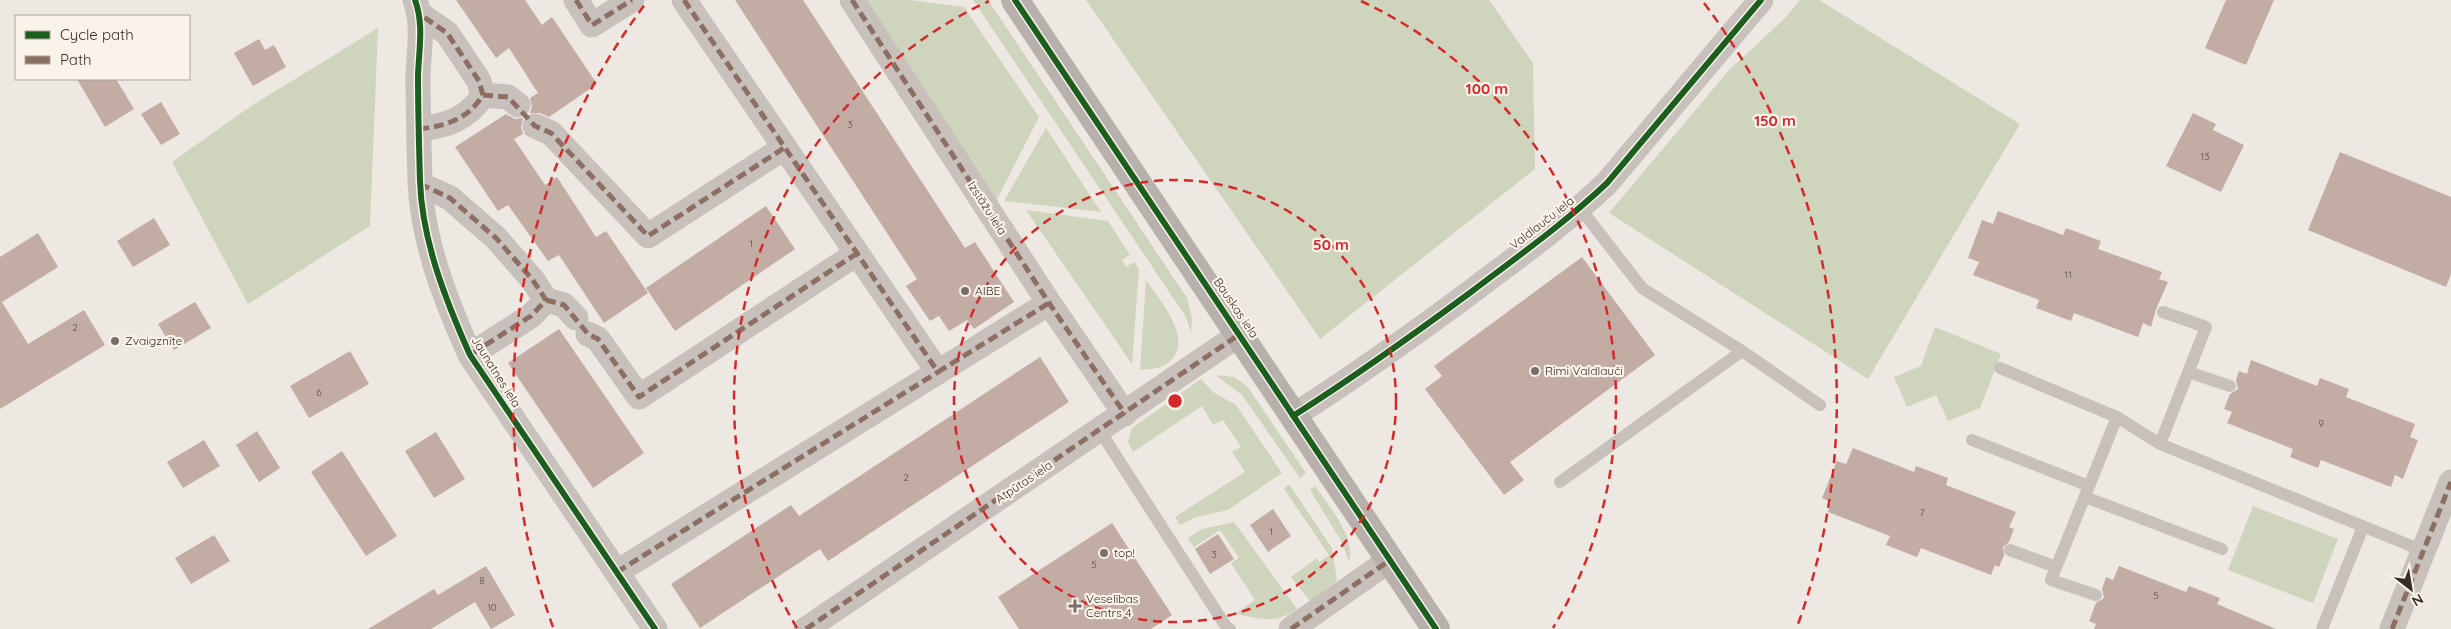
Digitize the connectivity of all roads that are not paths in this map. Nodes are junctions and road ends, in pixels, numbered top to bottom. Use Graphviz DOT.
graph roads {
  1 [pos="576,0"];
  2 [pos="632,0"];
  3 [pos="684,0"];
  4 [pos="852,0"];
  5 [pos="1015,0"];
  6 [pos="1761,0"];
  7 [pos="418,8"];
  8 [pos="483,95"];
  9 [pos="518,106"];
  10 [pos="535,126"];
  11 [pos="419,129"];
  12 [pos="784,148"];
  13 [pos="420,184"];
  14 [pos="1580,208"];
  15 [pos="856,254"];
  16 [pos="546,300"];
  17 [pos="1049,304"];
  18 [pos="2163,312"];
  19 [pos="1240,334"];
  20 [pos="1742,351"];
  21 [pos="470,355"];
  22 [pos="2000,368"];
  23 [pos="938,372"];
  24 [pos="2188,372"];
  25 [pos="2230,386"];
  26 [pos="1820,404"];
  27 [pos="1125,414"];
  28 [pos="1293,416"];
  29 [pos="2117,417"];
  30 [pos="1100,431"];
  31 [pos="1972,440"];
  32 [pos="2160,444"];
  33 [pos="1560,482"];
  34 [pos="2451,482"];
  35 [pos="2087,491"];
  36 [pos="2363,527"];
  37 [pos="2222,549"];
  38 [pos="2010,550"];
  39 [pos="2424,551"];
  40 [pos="1390,560"];
  41 [pos="2056,567"];
  42 [pos="616,572"];
  43 [pos="2096,595"];
  44 [pos="655,629"];
  45 [pos="806,629"];
  46 [pos="1228,629"];
  47 [pos="1291,629"];
  48 [pos="1436,629"];
  49 [pos="2322,629"];
  50 [pos="2392,629"];
  1 -- 2 [label="street"];
  3 -- 12 [label="street"];
  4 -- 17 [label="street, Izstāžu iela"];
  5 -- 19 [label="main road, Bauskas iela"];
  6 -- 14 [label="street, Valdlauču iela"];
  7 -- 8 [label="street"];
  7 -- 11 [label="street, Jaunatnes iela"];
  8 -- 9 [label="street"];
  8 -- 11 [label="street"];
  10 -- 12 [label="street"];
  11 -- 13 [label="street, Jaunatnes iela"];
  12 -- 15 [label="street"];
  13 -- 16 [label="street"];
  13 -- 21 [label="street, Jaunatnes iela"];
  14 -- 20 [label="lane"];
  14 -- 28 [label="street, Valdlauču iela"];
  15 -- 16 [label="street"];
  15 -- 23 [label="street"];
  16 -- 21 [label="street"];
  17 -- 23 [label="street"];
  17 -- 27 [label="street, Izstāžu iela"];
  18 -- 24 [label="lane"];
  19 -- 27 [label="street, Atpūtas iela"];
  19 -- 28 [label="main road, Bauskas iela"];
  20 -- 26 [label="lane"];
  20 -- 33 [label="lane"];
  21 -- 42 [label="street, Jaunatnes iela"];
  22 -- 29 [label="lane"];
  23 -- 42 [label="street"];
  24 -- 25 [label="lane"];
  24 -- 32 [label="lane"];
  27 -- 30 [label="street, Atpūtas iela"];
  28 -- 40 [label="main road, Bauskas iela"];
  29 -- 32 [label="lane"];
  29 -- 35 [label="lane"];
  30 -- 45 [label="street, Atpūtas iela"];
  30 -- 46 [label="lane"];
  31 -- 35 [label="lane"];
  32 -- 36 [label="lane"];
  34 -- 39 [label="street"];
  35 -- 37 [label="lane"];
  35 -- 41 [label="lane"];
  36 -- 39 [label="lane"];
  36 -- 49 [label="lane"];
  38 -- 41 [label="lane"];
  39 -- 50 [label="street"];
  40 -- 47 [label="street"];
  40 -- 48 [label="main road, Bauskas iela"];
  41 -- 43 [label="lane"];
  42 -- 44 [label="street, Jaunatnes iela"];
}
